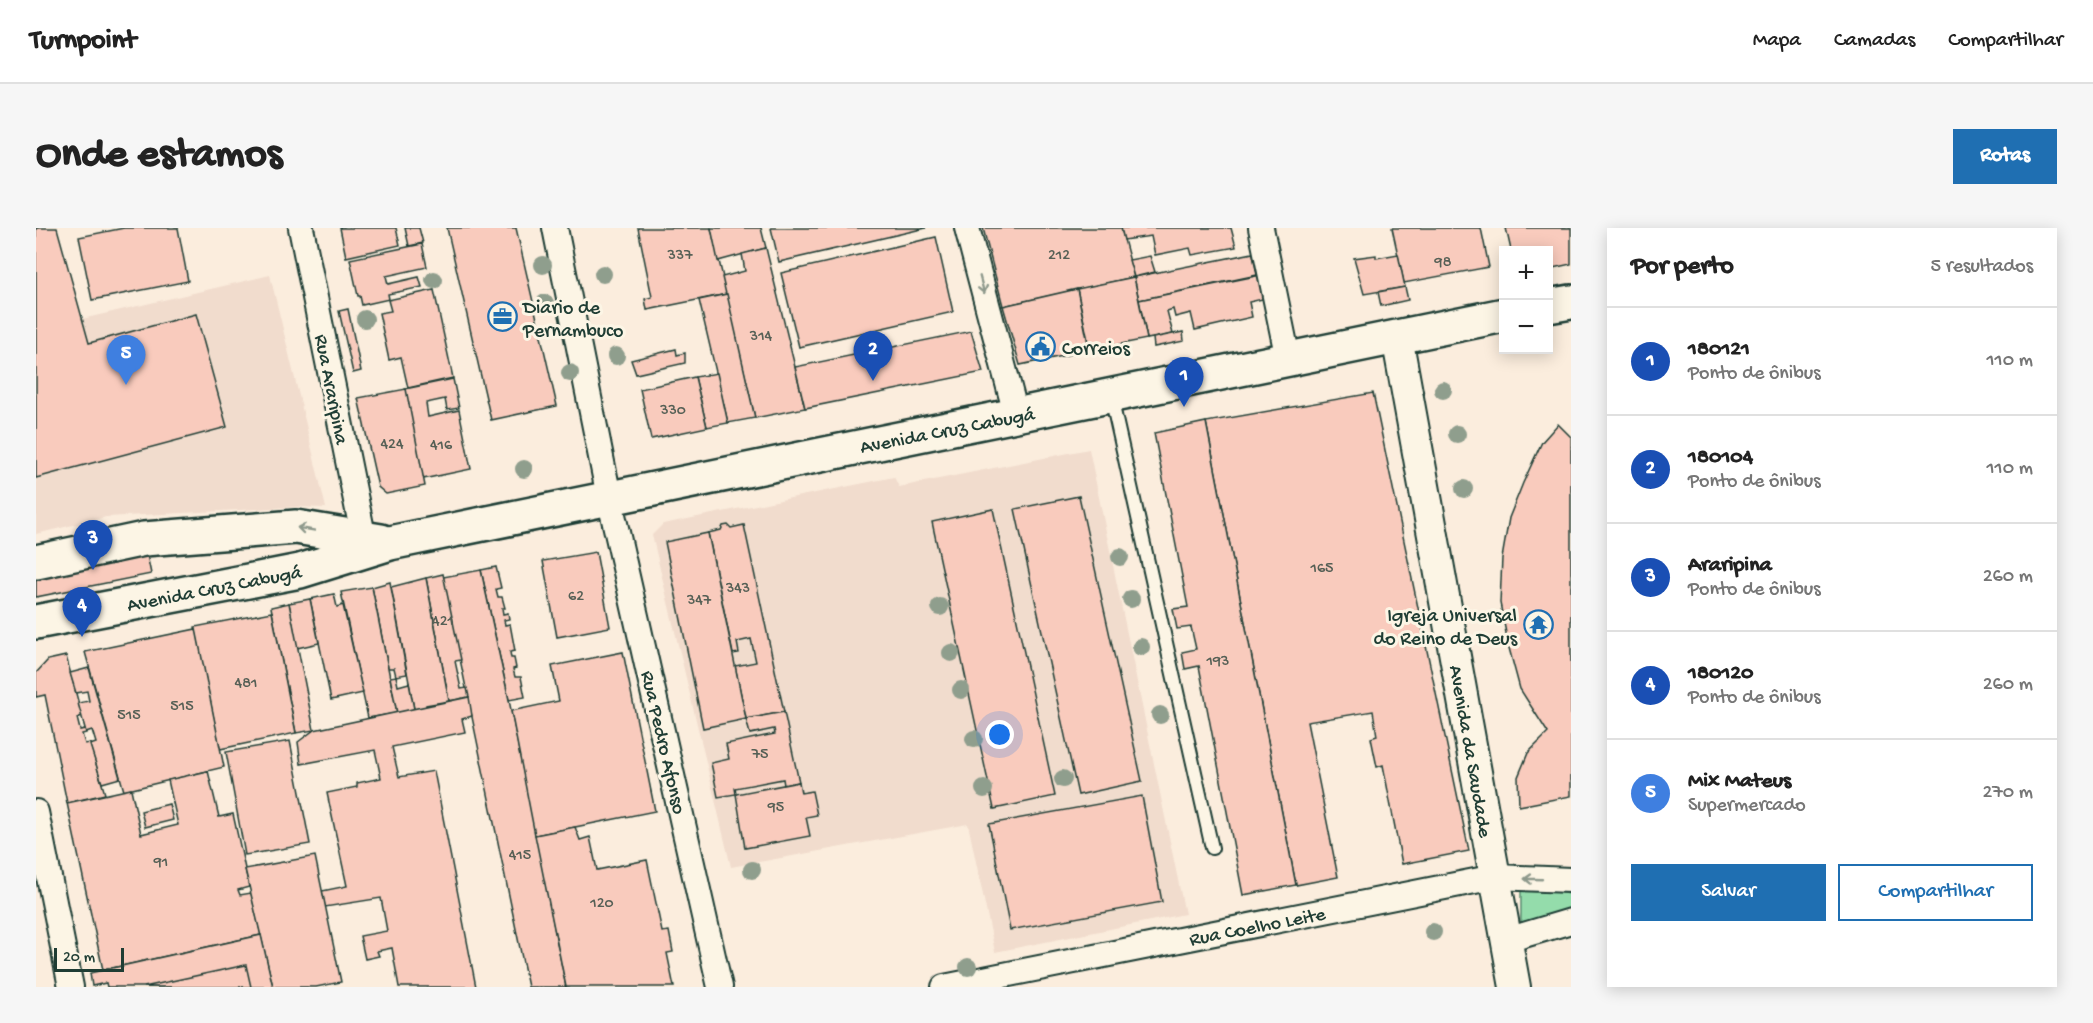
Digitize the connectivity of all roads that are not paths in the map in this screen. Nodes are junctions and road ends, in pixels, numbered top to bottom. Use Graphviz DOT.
graph roads {
  1 [pos="301,228"];
  2 [pos="555,228"];
  3 [pos="967,228"];
  4 [pos="1261,228"];
  5 [pos="1571,302"];
  6 [pos="1553,305"];
  7 [pos="1499,316"];
  8 [pos="1397,337"];
  9 [pos="1288,359"];
  10 [pos="1111,397"];
  11 [pos="1016,414"];
  12 [pos="609,497"];
  13 [pos="373,544"];
  14 [pos="36,562"];
  15 [pos="36,622"];
  16 [pos="36,812"];
  17 [pos="1212,848"];
  18 [pos="1495,877"];
  19 [pos="1571,880"];
  20 [pos="1571,921"];
  21 [pos="1507,940"];
  22 [pos="71,987"];
  23 [pos="720,987"];
  24 [pos="944,987"];
  25 [pos="1515,987"];
  1 -- 13 [label="street, Rua Araripina"];
  2 -- 12 [label="street, Rua Pedro Afonso"];
  3 -- 11 [label="street, one-way"];
  4 -- 9 [label="street"];
  5 -- 6 [label="main road"];
  7 -- 8 [label="main road, Avenida Cruz Cabugá"];
  8 -- 9 [label="main road, Avenida Cruz Cabugá"];
  8 -- 18 [label="street, Avenida da Saudade"];
  9 -- 10 [label="main road, Avenida Cruz Cabugá"];
  10 -- 11 [label="main road, Avenida Cruz Cabugá"];
  10 -- 17 [label="lane"];
  11 -- 12 [label="main road, Avenida Cruz Cabugá"];
  12 -- 13 [label="main road, Avenida Cruz Cabugá"];
  12 -- 23 [label="street, Rua Pedro Afonso"];
  13 -- 14 [label="main road, Avenida Cruz Cabugá, one-way"];
  13 -- 15 [label="main road, Avenida Cruz Cabugá"];
  16 -- 22 [label="street"];
  19 -- 18 [label="street, Rua Coelho Leite, one-way"];
  18 -- 21 [label="street, Avenida da Saudade"];
  18 -- 24 [label="street, Rua Coelho Leite"];
  20 -- 21 [label="street"];
  21 -- 25 [label="street, Avenida da Saudade"];
}
